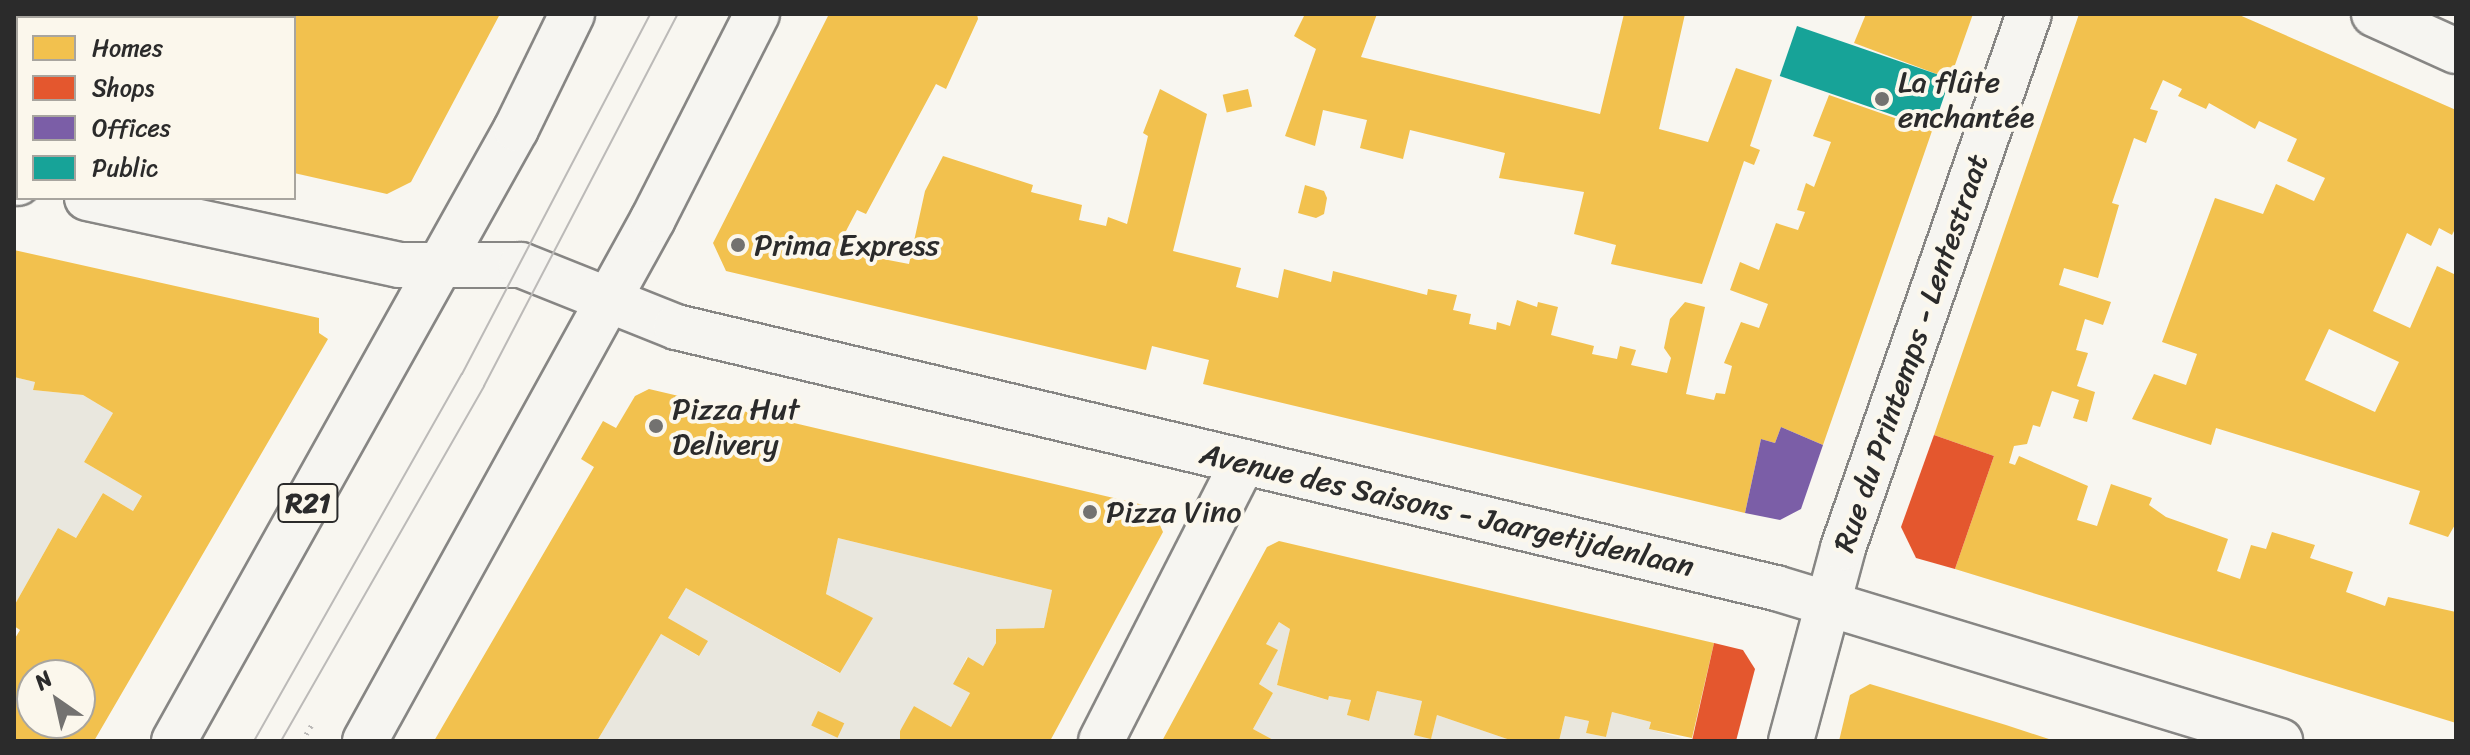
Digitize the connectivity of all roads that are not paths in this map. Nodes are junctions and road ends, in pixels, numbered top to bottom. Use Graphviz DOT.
graph roads {
  1 [pos="572,14"];
  2 [pos="757,14"];
  3 [pos="2029,14"];
  4 [pos="2374,14"];
  5 [pos="2456,51"];
  6 [pos="96,200"];
  7 [pos="441,265"];
  8 [pos="608,300"];
  9 [pos="1243,462"];
  10 [pos="1826,602"];
  11 [pos="174,741"];
  12 [pos="365,741"];
  13 [pos="1101,741"];
  14 [pos="1791,741"];
  15 [pos="2280,741"];
  1 -- 7 [label="street, R21"];
  2 -- 8 [label="street"];
  3 -- 10 [label="street, Rue du Printemps - Lentestraat"];
  4 -- 5 [label="street"];
  6 -- 7 [label="street, Avenue des Saisons - Jaargetijdenlaan"];
  7 -- 8 [label="street, Avenue des Saisons - Jaargetijdenlaan"];
  7 -- 11 [label="street, R21"];
  8 -- 9 [label="street, Avenue des Saisons - Jaargetijdenlaan"];
  8 -- 12 [label="street"];
  9 -- 10 [label="street, Avenue des Saisons - Jaargetijdenlaan"];
  9 -- 13 [label="street"];
  10 -- 14 [label="street, Rue du Printemps - Lentestraat"];
  10 -- 15 [label="street, Avenue des Saisons - Jaargetijdenlaan"];
}
